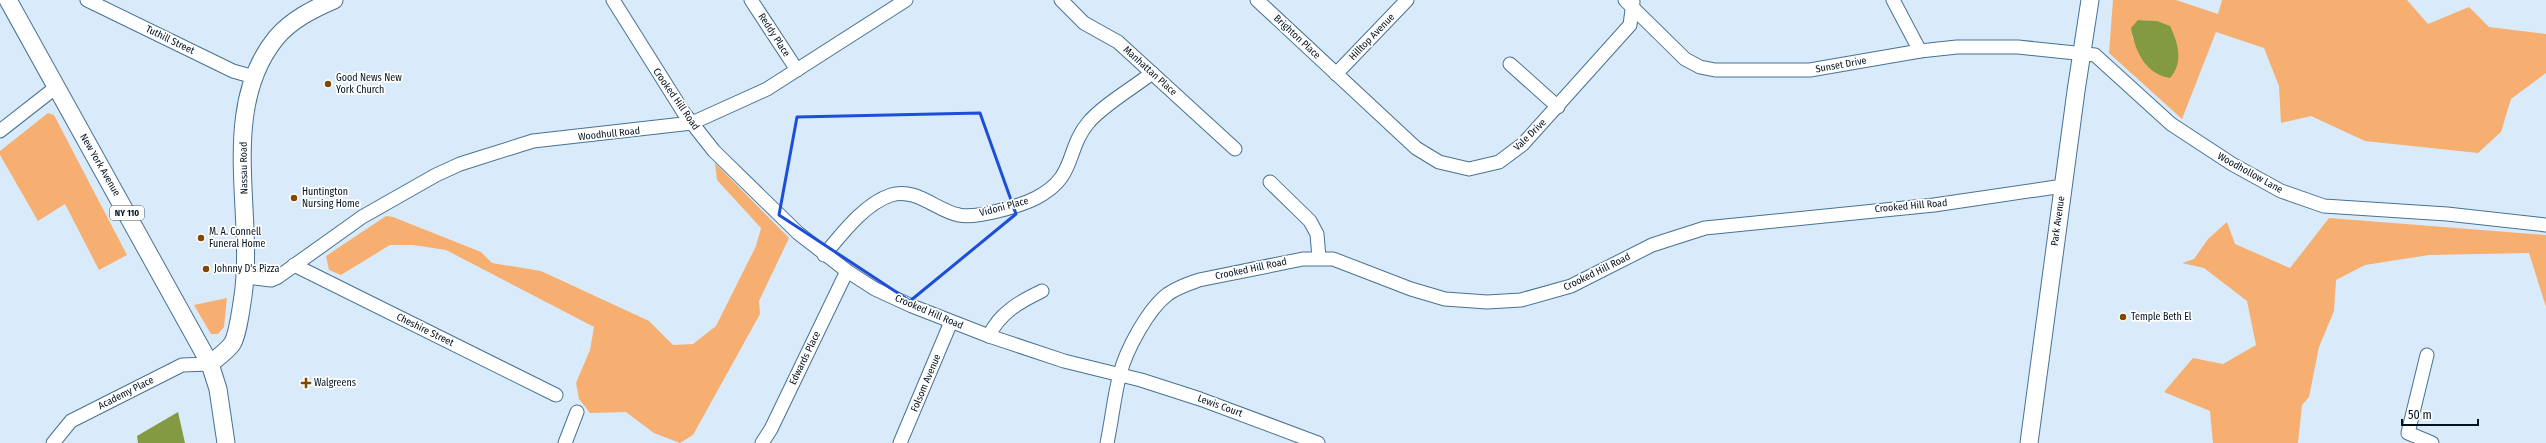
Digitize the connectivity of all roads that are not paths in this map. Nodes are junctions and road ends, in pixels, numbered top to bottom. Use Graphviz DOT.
graph roads {
  1 [pos="8,0"];
  2 [pos="87,0"];
  3 [pos="334,0"];
  4 [pos="613,0"];
  5 [pos="751,0"];
  6 [pos="906,0"];
  7 [pos="1061,0"];
  8 [pos="1257,0"];
  9 [pos="1407,0"];
  10 [pos="1892,0"];
  11 [pos="2090,0"];
  12 [pos="1631,2"];
  13 [pos="888,5"];
  14 [pos="1920,51"];
  15 [pos="2082,54"];
  16 [pos="1510,64"];
  17 [pos="796,70"];
  18 [pos="1152,73"];
  19 [pos="1336,74"];
  20 [pos="254,77"];
  21 [pos="55,88"];
  22 [pos="1558,107"];
  23 [pos="692,123"];
  24 [pos="0,131"];
  25 [pos="1235,149"];
  26 [pos="1270,182"];
  27 [pos="2064,186"];
  28 [pos="2546,225"];
  29 [pos="824,255"];
  30 [pos="1319,258"];
  31 [pos="294,265"];
  32 [pos="847,271"];
  33 [pos="246,277"];
  34 [pos="1042,291"];
  35 [pos="951,322"];
  36 [pos="989,336"];
  37 [pos="2427,355"];
  38 [pos="210,364"];
  39 [pos="1120,375"];
  40 [pos="556,395"];
  41 [pos="577,412"];
  42 [pos="53,443"];
  43 [pos="226,443"];
  44 [pos="565,443"];
  45 [pos="762,443"];
  46 [pos="901,443"];
  47 [pos="1107,443"];
  48 [pos="1318,443"];
  49 [pos="2029,443"];
  50 [pos="2432,443"];
  1 -- 21 [label="main road, New York Avenue / NY 110"];
  2 -- 20 [label="street, Tuthill Street"];
  3 -- 20 [label="main road, Nassau Road"];
  4 -- 23 [label="street, Crooked Hill Road"];
  5 -- 17 [label="street, Reddy Place"];
  6 -- 13 [label="street, Woodhull Road"];
  7 -- 18 [label="street, Manhattan Place"];
  8 -- 19 [label="street, Brighton Place"];
  9 -- 19 [label="street, Hilltop Avenue"];
  10 -- 14 [label="street"];
  11 -- 15 [label="main road, Park Avenue"];
  12 -- 14 [label="street, Sunset Drive"];
  12 -- 22 [label="street, Vale Drive"];
  13 -- 17 [label="street, Woodhull Road"];
  14 -- 15 [label="street, Sunset Drive"];
  15 -- 27 [label="main road, Park Avenue"];
  15 -- 28 [label="street, Woodhollow Lane"];
  16 -- 22 [label="street"];
  17 -- 23 [label="street, Woodhull Road"];
  18 -- 25 [label="street, Manhattan Place"];
  18 -- 29 [label="street, Vidoni Place"];
  19 -- 22 [label="street, Vale Drive"];
  20 -- 33 [label="main road, Nassau Road"];
  21 -- 24 [label="street"];
  21 -- 38 [label="main road, New York Avenue / NY 110"];
  23 -- 29 [label="street, Crooked Hill Road"];
  23 -- 31 [label="street, Woodhull Road"];
  26 -- 30 [label="street"];
  27 -- 30 [label="street, Crooked Hill Road"];
  27 -- 49 [label="main road, Park Avenue"];
  29 -- 32 [label="street, Crooked Hill Road"];
  30 -- 39 [label="street, Crooked Hill Road"];
  31 -- 33 [label="street, Woodhull Road"];
  31 -- 40 [label="street, Cheshire Street"];
  32 -- 35 [label="street, Crooked Hill Road"];
  32 -- 45 [label="street, Edwards Place"];
  33 -- 38 [label="main road, Nassau Road"];
  34 -- 36 [label="street"];
  35 -- 36 [label="street, Crooked Hill Road"];
  35 -- 46 [label="street, Folsom Avenue"];
  36 -- 39 [label="street, Crooked Hill Road"];
  37 -- 50 [label="street"];
  38 -- 42 [label="street, Academy Place"];
  38 -- 43 [label="main road, New York Avenue / NY 110"];
  39 -- 47 [label="street"];
  39 -- 48 [label="street, Lewis Court"];
  41 -- 44 [label="street"];
}
